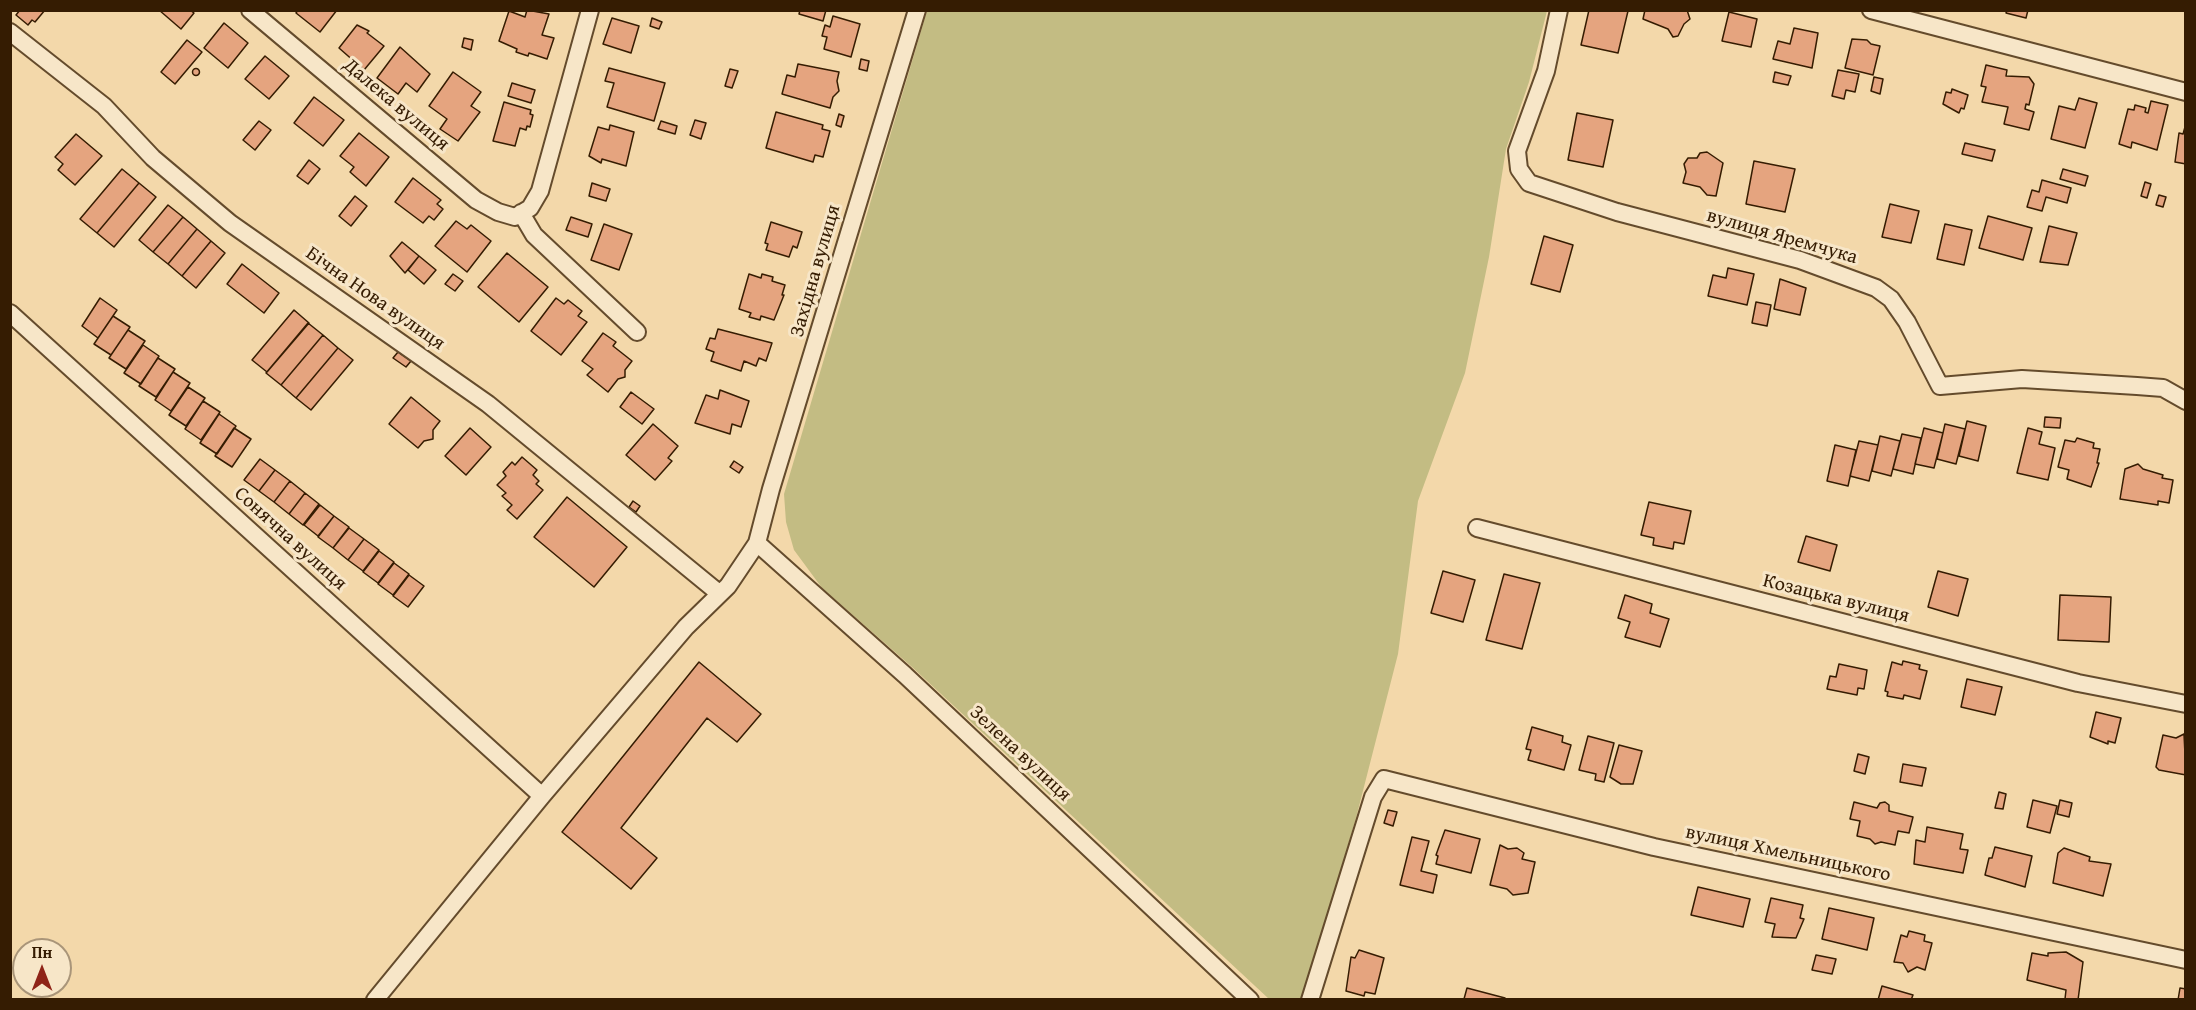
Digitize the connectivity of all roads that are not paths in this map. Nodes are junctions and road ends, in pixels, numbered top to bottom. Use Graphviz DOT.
graph roads {
  1 [pos="250,10"];
  2 [pos="590,10"];
  3 [pos="916,10"];
  4 [pos="1559,10"];
  5 [pos="1871,10"];
  6 [pos="10,32"];
  7 [pos="2186,92"];
  8 [pos="521,213"];
  9 [pos="10,313"];
  10 [pos="638,332"];
  11 [pos="2186,401"];
  12 [pos="1478,528"];
  13 [pos="757,543"];
  14 [pos="720,594"];
  15 [pos="2186,704"];
  16 [pos="542,796"];
  17 [pos="2186,960"];
  18 [pos="375,999"];
  19 [pos="1250,999"];
  20 [pos="1310,999"];
  1 -- 8 [label="street, Далека вулиця"];
  2 -- 8 [label="street"];
  3 -- 13 [label="street, Західна вулиця"];
  4 -- 11 [label="street, вулиця Яремчука"];
  5 -- 7 [label="street"];
  6 -- 14 [label="street, Бічна Нова вулиця"];
  8 -- 10 [label="street"];
  9 -- 16 [label="street, Сонячна вулиця"];
  12 -- 15 [label="street, Козацька вулиця"];
  13 -- 14 [label="street"];
  13 -- 19 [label="street, Зелена вулиця"];
  14 -- 16 [label="street"];
  16 -- 18 [label="street"];
  17 -- 20 [label="street, вулиця Хмельницького"];
}
